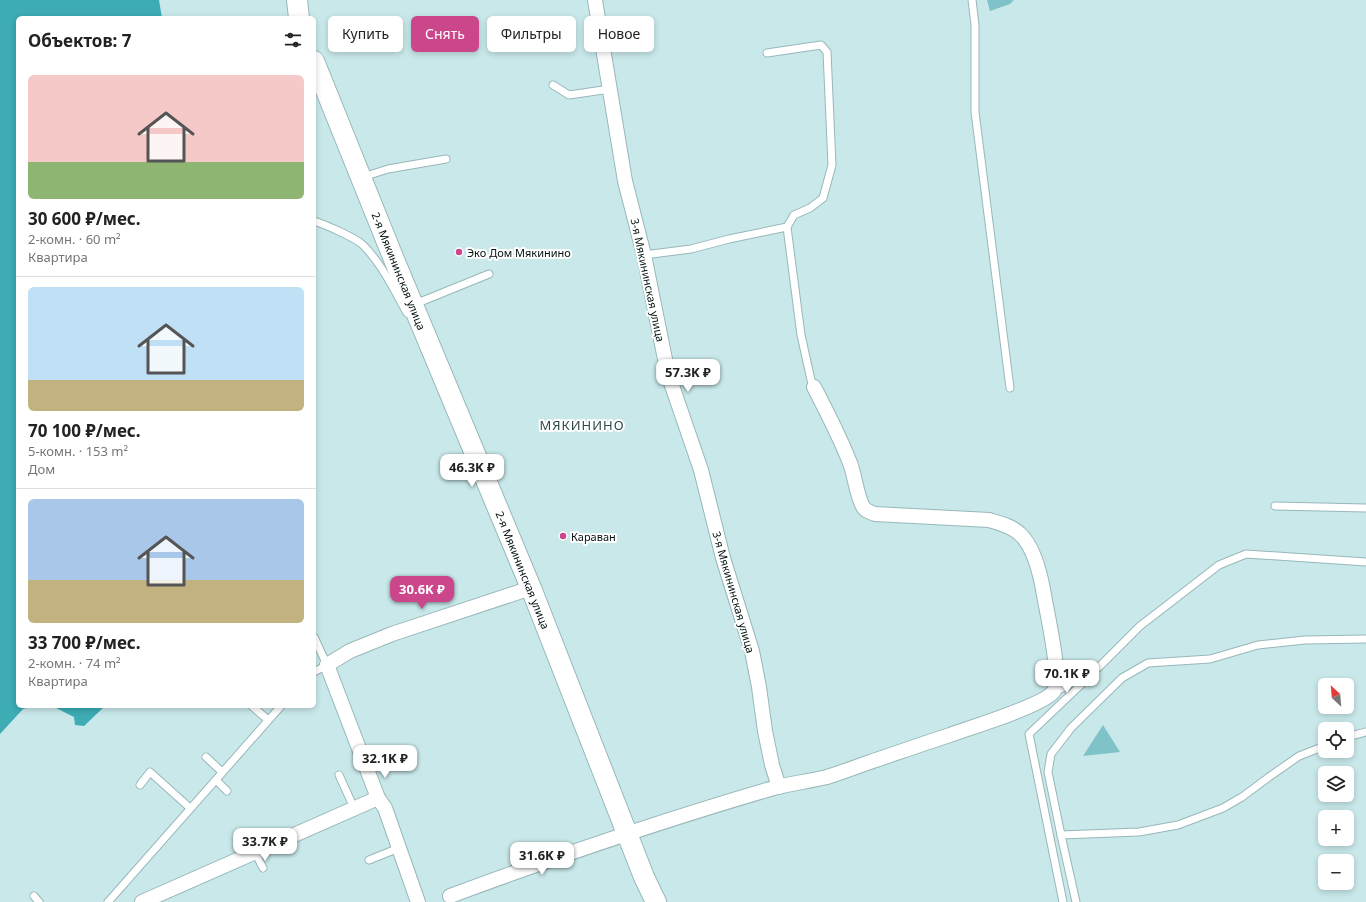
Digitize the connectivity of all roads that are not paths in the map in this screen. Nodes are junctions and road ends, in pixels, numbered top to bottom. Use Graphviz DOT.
graph roads {
  1 [pos="297,0"];
  2 [pos="595,0"];
  3 [pos="972,0"];
  4 [pos="299,16"];
  5 [pos="767,53"];
  6 [pos="316,66"];
  7 [pos="552,85"];
  8 [pos="610,89"];
  9 [pos="446,159"];
  10 [pos="361,178"];
  11 [pos="316,221"];
  12 [pos="787,226"];
  13 [pos="644,255"];
  14 [pos="489,274"];
  15 [pos="413,305"];
  16 [pos="429,344"];
  17 [pos="814,387"];
  18 [pos="1010,388"];
  19 [pos="1275,506"];
  20 [pos="1366,508"];
  21 [pos="1366,562"];
  22 [pos="530,588"];
  23 [pos="1366,639"];
  24 [pos="316,641"];
  25 [pos="327,665"];
  26 [pos="1099,668"];
  27 [pos="316,670"];
  28 [pos="1055,690"];
  29 [pos="254,708"];
  30 [pos="279,708"];
  31 [pos="268,720"];
  32 [pos="1366,732"];
  33 [pos="1354,735"];
  34 [pos="1318,749"];
  35 [pos="206,757"];
  36 [pos="222,772"];
  37 [pos="339,775"];
  38 [pos="216,780"];
  39 [pos="140,784"];
  40 [pos="779,787"];
  41 [pos="228,791"];
  42 [pos="378,798"];
  43 [pos="190,808"];
  44 [pos="354,808"];
  45 [pos="627,834"];
  46 [pos="1060,835"];
  47 [pos="400,848"];
  48 [pos="255,852"];
  49 [pos="369,860"];
  50 [pos="263,868"];
  51 [pos="450,896"];
  52 [pos="161,898"];
  53 [pos="108,902"];
  54 [pos="142,902"];
  55 [pos="418,902"];
  56 [pos="656,902"];
  57 [pos="1063,902"];
  58 [pos="1076,902"];
  1 -- 4 [label="street"];
  2 -- 8 [label="street, 3-я Мякининская улица"];
  3 -- 18 [label="lane"];
  5 -- 12 [label="lane"];
  6 -- 10 [label="street, 2-я Мякининская улица"];
  7 -- 8 [label="lane"];
  8 -- 13 [label="street, 3-я Мякининская улица"];
  9 -- 10 [label="lane"];
  10 -- 15 [label="street, 2-я Мякининская улица"];
  11 -- 16 [label="lane"];
  12 -- 13 [label="lane"];
  12 -- 17 [label="lane"];
  13 -- 40 [label="street, 3-я Мякининская улица"];
  14 -- 15 [label="lane"];
  15 -- 16 [label="street, 2-я Мякининская улица"];
  16 -- 22 [label="street, 2-я Мякининская улица"];
  17 -- 28 [label="street"];
  19 -- 20 [label="lane"];
  21 -- 26 [label="lane"];
  22 -- 25 [label="street"];
  22 -- 45 [label="street, 2-я Мякининская улица"];
  23 -- 46 [label="lane"];
  24 -- 25 [label="lane"];
  25 -- 27 [label="lane"];
  25 -- 42 [label="street"];
  26 -- 28 [label="lane"];
  26 -- 57 [label="lane"];
  28 -- 40 [label="street"];
  29 -- 31 [label="lane"];
  30 -- 31 [label="lane"];
  31 -- 36 [label="lane"];
  32 -- 33 [label="lane"];
  34 -- 46 [label="lane"];
  35 -- 36 [label="lane"];
  36 -- 38 [label="lane"];
  37 -- 44 [label="lane"];
  38 -- 41 [label="lane"];
  38 -- 43 [label="lane"];
  39 -- 43 [label="lane"];
  40 -- 45 [label="street"];
  42 -- 44 [label="street"];
  42 -- 47 [label="street"];
  43 -- 53 [label="lane"];
  44 -- 48 [label="street"];
  45 -- 51 [label="street"];
  45 -- 56 [label="street, 2-я Мякининская улица"];
  46 -- 58 [label="lane"];
  47 -- 49 [label="lane"];
  47 -- 55 [label="street"];
  48 -- 50 [label="lane"];
  48 -- 52 [label="street"];
  52 -- 54 [label="street"];
}
